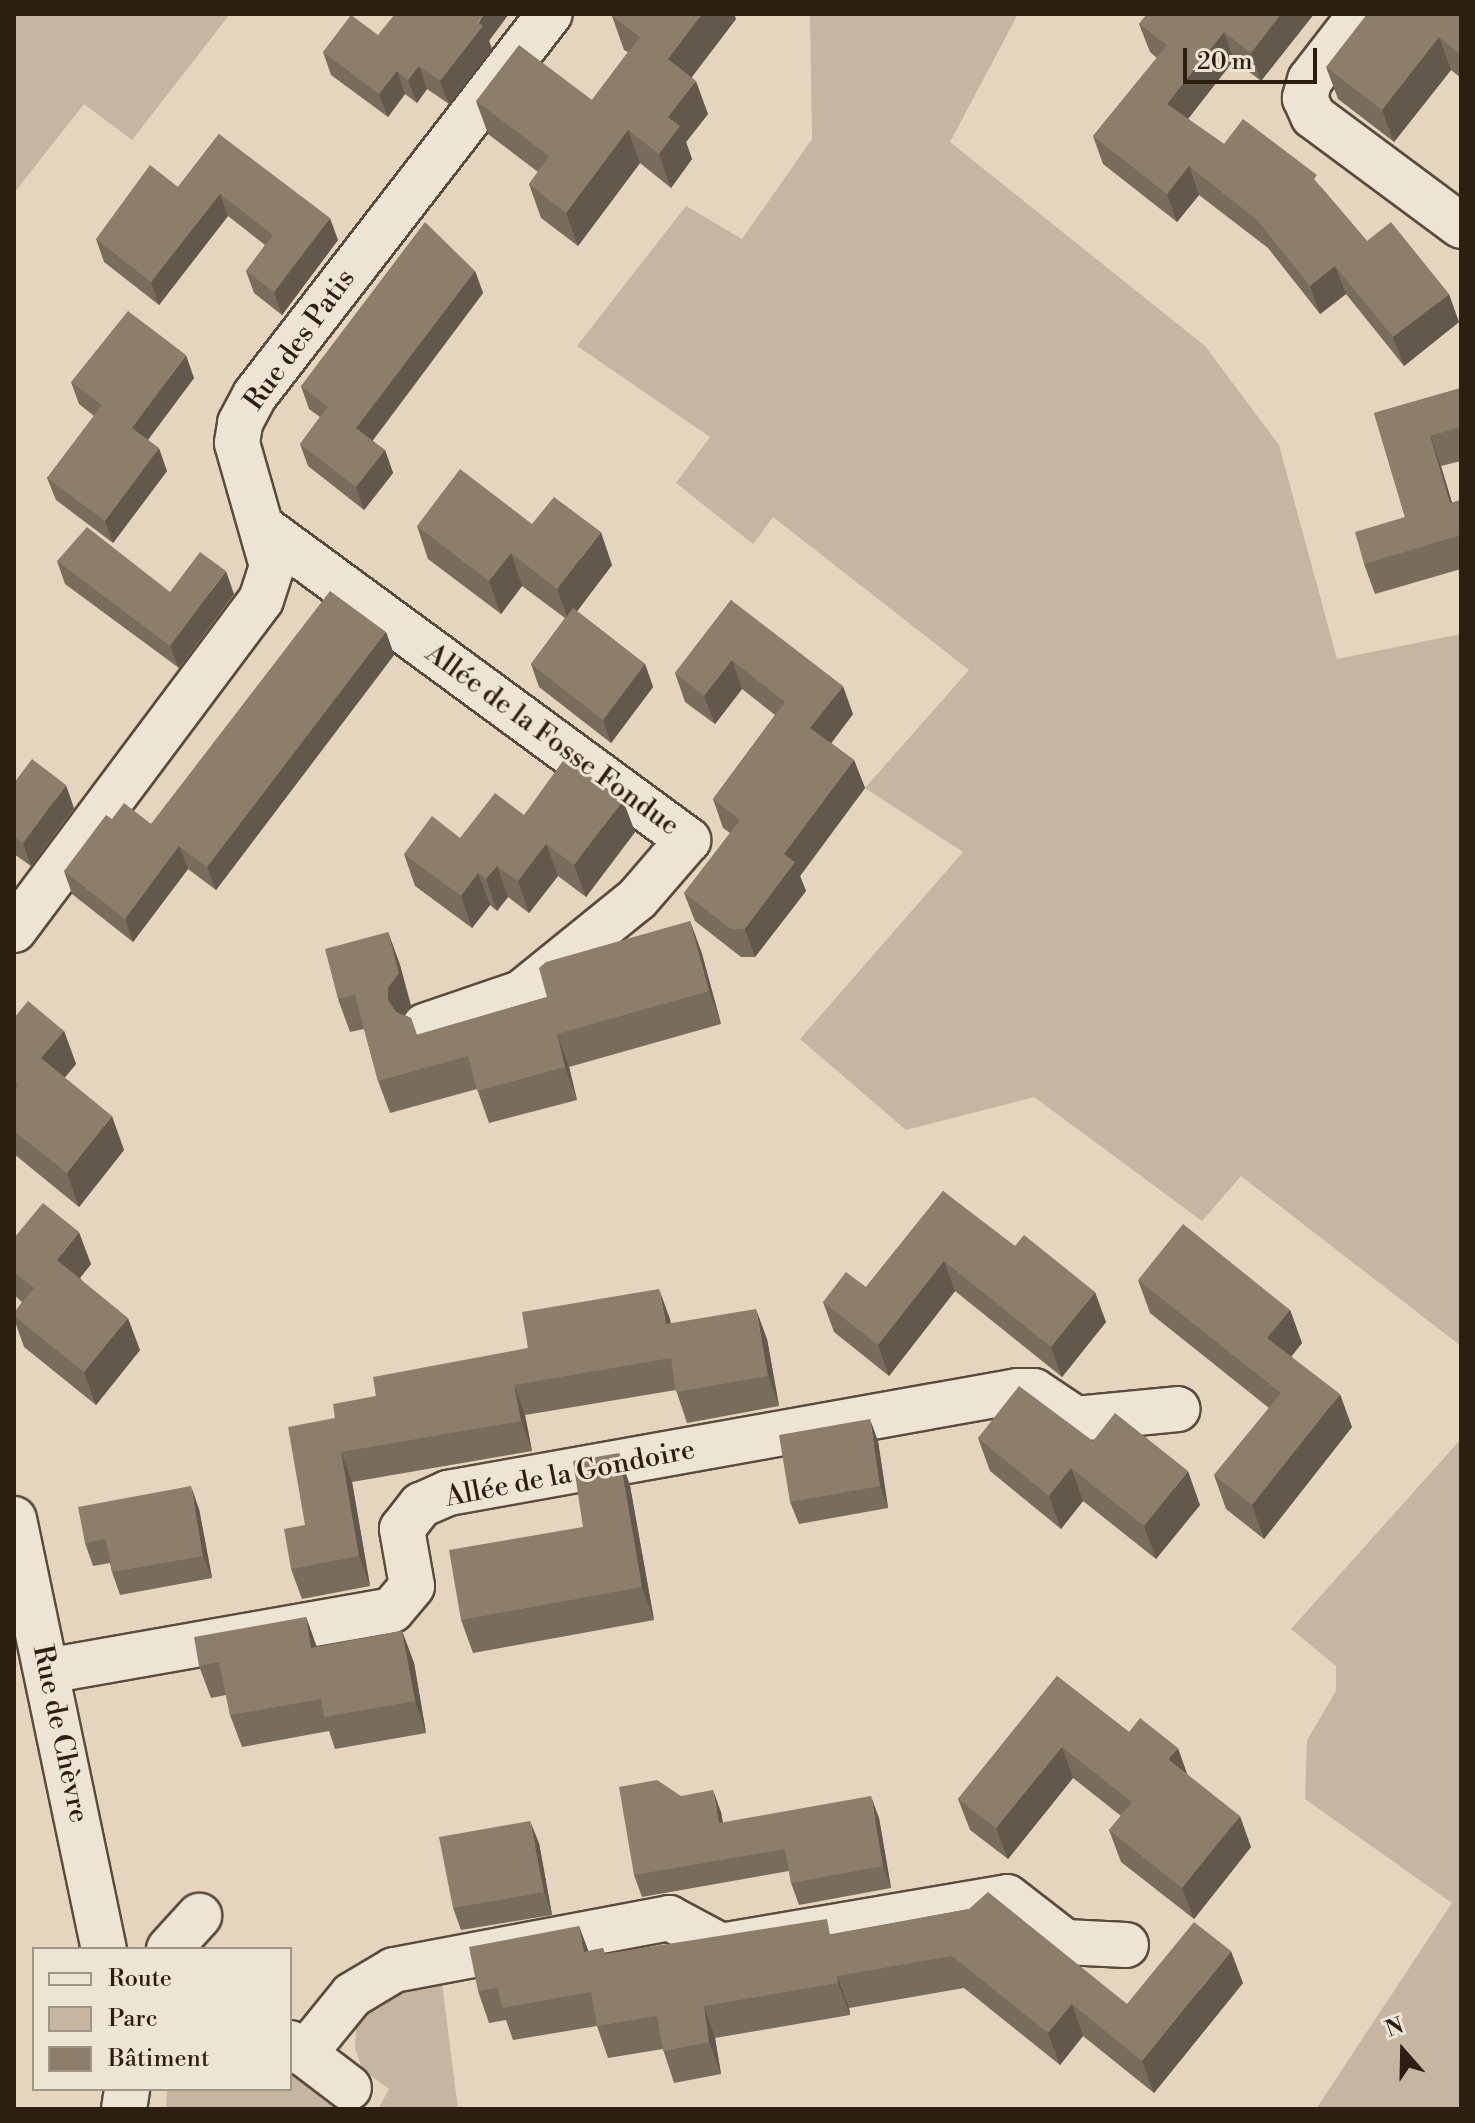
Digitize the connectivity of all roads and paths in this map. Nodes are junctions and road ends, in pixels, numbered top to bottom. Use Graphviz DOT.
graph roads {
  1 [pos="550,14"];
  2 [pos="1361,14"];
  3 [pos="1461,226"];
  4 [pos="266,530"];
  5 [pos="14,930"];
  6 [pos="424,1026"];
  7 [pos="1178,1409"];
  8 [pos="14,1519"];
  9 [pos="47,1671"];
  10 [pos="199,1916"];
  11 [pos="1126,1945"];
  12 [pos="104,1947"];
  13 [pos="171,1947"];
  14 [pos="297,2049"];
  15 [pos="349,2088"];
  1 -- 4 [label="street, Rue des Patis"];
  2 -- 3 [label="street"];
  4 -- 5 [label="street, Rue des Patis"];
  4 -- 6 [label="street, Allée de la Fosse Fondue"];
  7 -- 9 [label="street, Allée de la Gondoire"];
  8 -- 9 [label="street, Rue de Chèvre"];
  9 -- 12 [label="street, Rue de Chèvre"];
  10 -- 13 [label="street"];
  11 -- 14 [label="street"];
  14 -- 15 [label="street"];
}
